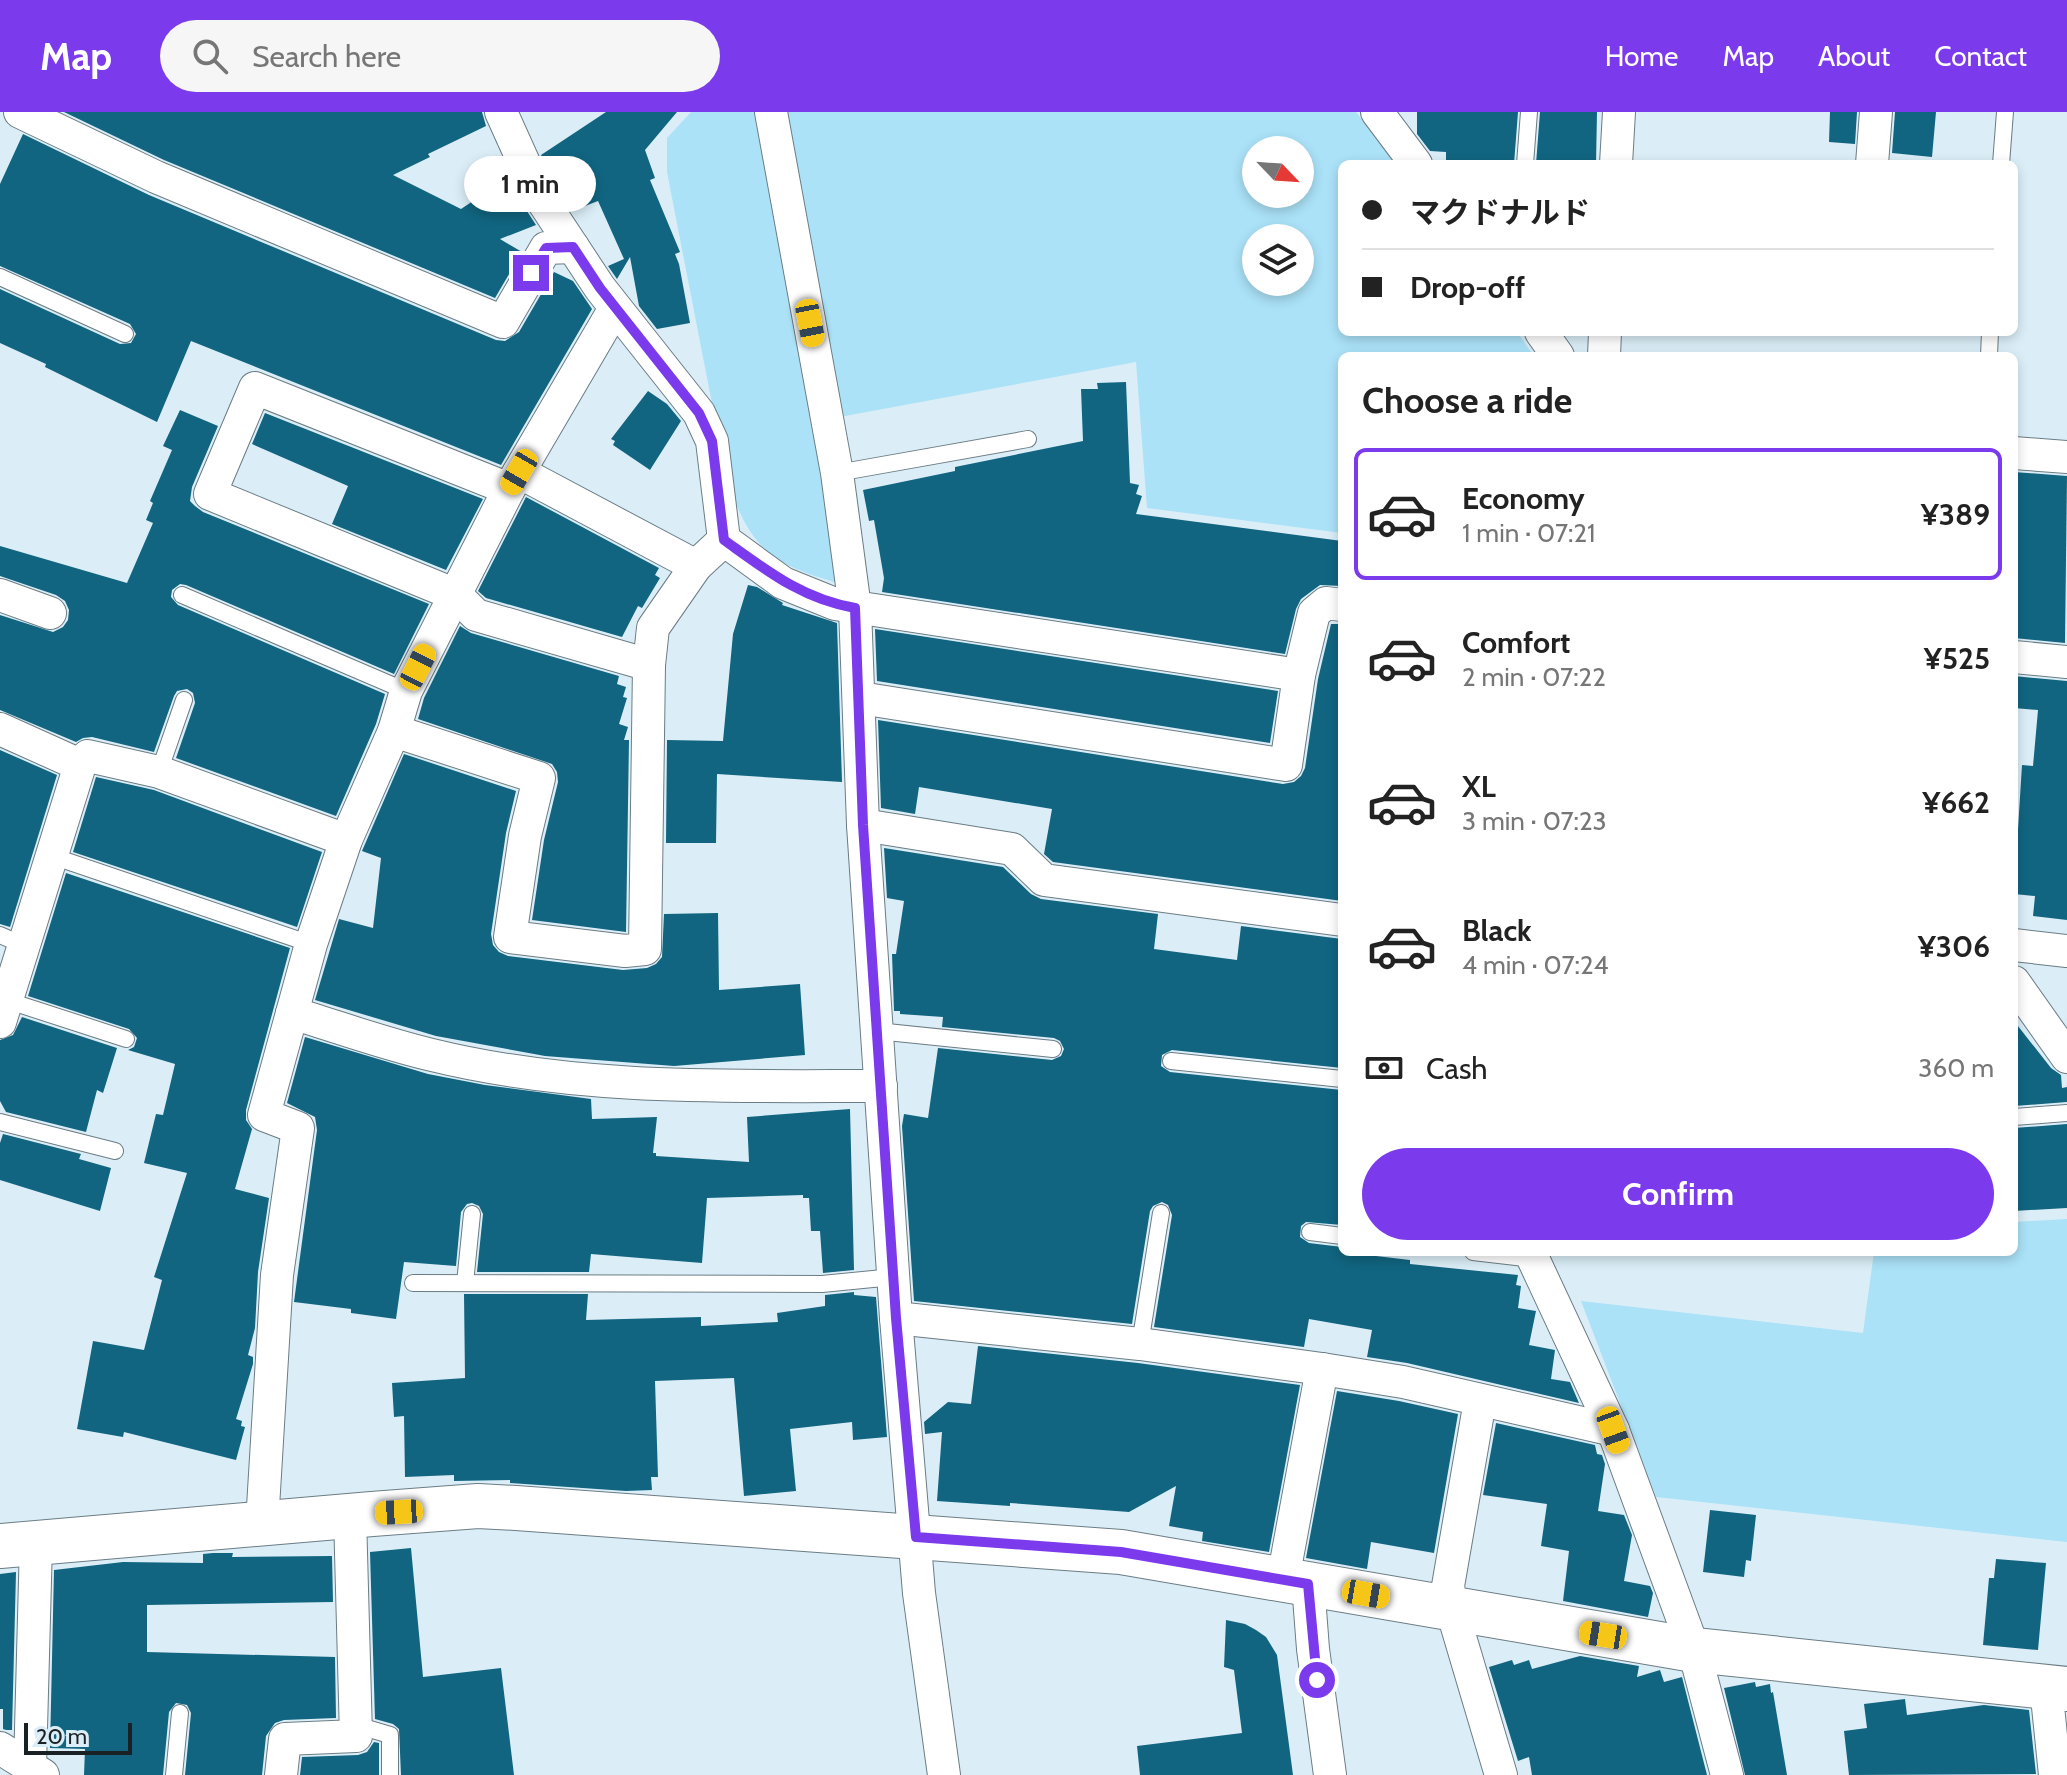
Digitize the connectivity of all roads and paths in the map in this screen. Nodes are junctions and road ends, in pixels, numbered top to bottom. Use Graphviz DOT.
graph roads {
  1 [pos="20,112"];
  2 [pos="501,112"];
  3 [pos="771,112"];
  4 [pos="1377,112"];
  5 [pos="1529,112"];
  6 [pos="1619,112"];
  7 [pos="1876,112"];
  8 [pos="2005,112"];
  9 [pos="1413,160"];
  10 [pos="1525,160"];
  11 [pos="1616,160"];
  12 [pos="1872,160"];
  13 [pos="2001,160"];
  14 [pos="573,247"];
  15 [pos="0,277"];
  16 [pos="615,308"];
  17 [pos="125,334"];
  18 [pos="1028,439"];
  19 [pos="2018,453"];
  20 [pos="2067,457"];
  21 [pos="837,473"];
  22 [pos="514,480"];
  23 [pos="724,540"];
  24 [pos="696,566"];
  25 [pos="0,595"];
  26 [pos="182,595"];
  27 [pos="456,595"];
  28 [pos="1338,604"];
  29 [pos="855,608"];
  30 [pos="50,613"];
  31 [pos="2018,657"];
  32 [pos="2067,662"];
  33 [pos="649,665"];
  34 [pos="1299,675"];
  35 [pos="406,691"];
  36 [pos="860,698"];
  37 [pos="184,700"];
  38 [pos="0,729"];
  39 [pos="394,731"];
  40 [pos="80,765"];
  41 [pos="159,772"];
  42 [pos="863,825"];
  43 [pos="346,840"];
  44 [pos="52,856"];
  45 [pos="1338,919"];
  46 [pos="12,940"];
  47 [pos="311,944"];
  48 [pos="2018,945"];
  49 [pos="2067,951"];
  50 [pos="2019,999"];
  51 [pos="3,1011"];
  52 [pos="292,1013"];
  53 [pos="877,1031"];
  54 [pos="126,1039"];
  55 [pos="1053,1049"];
  56 [pos="2067,1057"];
  57 [pos="1171,1061"];
  58 [pos="1338,1079"];
  59 [pos="881,1086"];
  60 [pos="2067,1113"];
  61 [pos="2018,1117"];
  62 [pos="0,1122"];
  63 [pos="115,1151"];
  64 [pos="1161,1213"];
  65 [pos="472,1214"];
  66 [pos="1310,1232"];
  67 [pos="1338,1236"];
  68 [pos="1532,1256"];
  69 [pos="893,1277"];
  70 [pos="413,1283"];
  71 [pos="465,1283"];
  72 [pos="896,1318"];
  73 [pos="1140,1344"];
  74 [pos="1322,1369"];
  75 [pos="1480,1401"];
  76 [pos="1613,1430"];
  77 [pos="350,1516"];
  78 [pos="262,1524"];
  79 [pos="916,1537"];
  80 [pos="18,1545"];
  81 [pos="1296,1581"];
  82 [pos="1452,1610"];
  83 [pos="1694,1650"];
  84 [pos="2057,1688"];
  85 [pos="180,1713"];
  86 [pos="356,1725"];
  87 [pos="0,1748"];
  88 [pos="37,1771"];
  89 [pos="174,1775"];
  90 [pos="281,1775"];
  91 [pos="390,1775"];
  92 [pos="944,1775"];
  93 [pos="1330,1775"];
  94 [pos="1501,1775"];
  95 [pos="1727,1775"];
  96 [pos="2055,1775"];
  1 -- 14 [label="street"];
  2 -- 14 [label="street"];
  3 -- 21 [label="street"];
  4 -- 9 [label="street"];
  5 -- 10 [label="lane"];
  6 -- 11 [label="street"];
  7 -- 12 [label="street"];
  8 -- 13 [label="lane"];
  14 -- 16 [label="street"];
  15 -- 17 [label="lane"];
  16 -- 22 [label="street"];
  16 -- 23 [label="street"];
  18 -- 21 [label="lane"];
  19 -- 20 [label="street"];
  21 -- 29 [label="street"];
  22 -- 24 [label="street"];
  22 -- 27 [label="street"];
  22 -- 27 [label="street"];
  23 -- 24 [label="street"];
  23 -- 29 [label="street"];
  24 -- 33 [label="street"];
  25 -- 30 [label="street"];
  26 -- 35 [label="lane"];
  27 -- 33 [label="street"];
  27 -- 35 [label="street"];
  28 -- 34 [label="street"];
  29 -- 34 [label="street"];
  29 -- 36 [label="street"];
  31 -- 32 [label="street"];
  33 -- 39 [label="street"];
  34 -- 36 [label="street"];
  35 -- 39 [label="street"];
  36 -- 42 [label="street"];
  37 -- 41 [label="lane"];
  38 -- 40 [label="street"];
  39 -- 43 [label="street"];
  40 -- 41 [label="street"];
  40 -- 44 [label="street"];
  41 -- 43 [label="street"];
  42 -- 45 [label="street"];
  42 -- 53 [label="street"];
  43 -- 47 [label="street"];
  44 -- 46 [label="street"];
  44 -- 47 [label="lane"];
  46 -- 51 [label="street"];
  47 -- 52 [label="street"];
  48 -- 49 [label="street"];
  50 -- 56 [label="street"];
  51 -- 54 [label="lane"];
  52 -- 59 [label="street"];
  52 -- 78 [label="street"];
  53 -- 55 [label="lane"];
  53 -- 59 [label="street"];
  57 -- 58 [label="lane"];
  59 -- 69 [label="street"];
  60 -- 61 [label="lane"];
  62 -- 63 [label="lane"];
  64 -- 73 [label="lane"];
  65 -- 71 [label="lane"];
  66 -- 67 [label="lane"];
  68 -- 76 [label="street"];
  69 -- 71 [label="lane"];
  69 -- 72 [label="street"];
  70 -- 71 [label="lane"];
  72 -- 73 [label="street"];
  72 -- 79 [label="street"];
  73 -- 74 [label="street"];
  74 -- 75 [label="street"];
  74 -- 81 [label="street"];
  75 -- 76 [label="street"];
  75 -- 82 [label="street"];
  76 -- 83 [label="street"];
  77 -- 78 [label="street"];
  77 -- 79 [label="street"];
  77 -- 86 [label="street"];
  78 -- 80 [label="street"];
  79 -- 81 [label="street"];
  79 -- 92 [label="street"];
  80 -- 88 [label="street"];
  81 -- 82 [label="street"];
  81 -- 93 [label="street"];
  82 -- 83 [label="street"];
  82 -- 94 [label="street"];
  83 -- 84 [label="street"];
  83 -- 95 [label="street"];
  84 -- 96 [label="street"];
  85 -- 89 [label="lane"];
  86 -- 90 [label="street"];
  86 -- 91 [label="lane"];
  87 -- 88 [label="street"];
}
